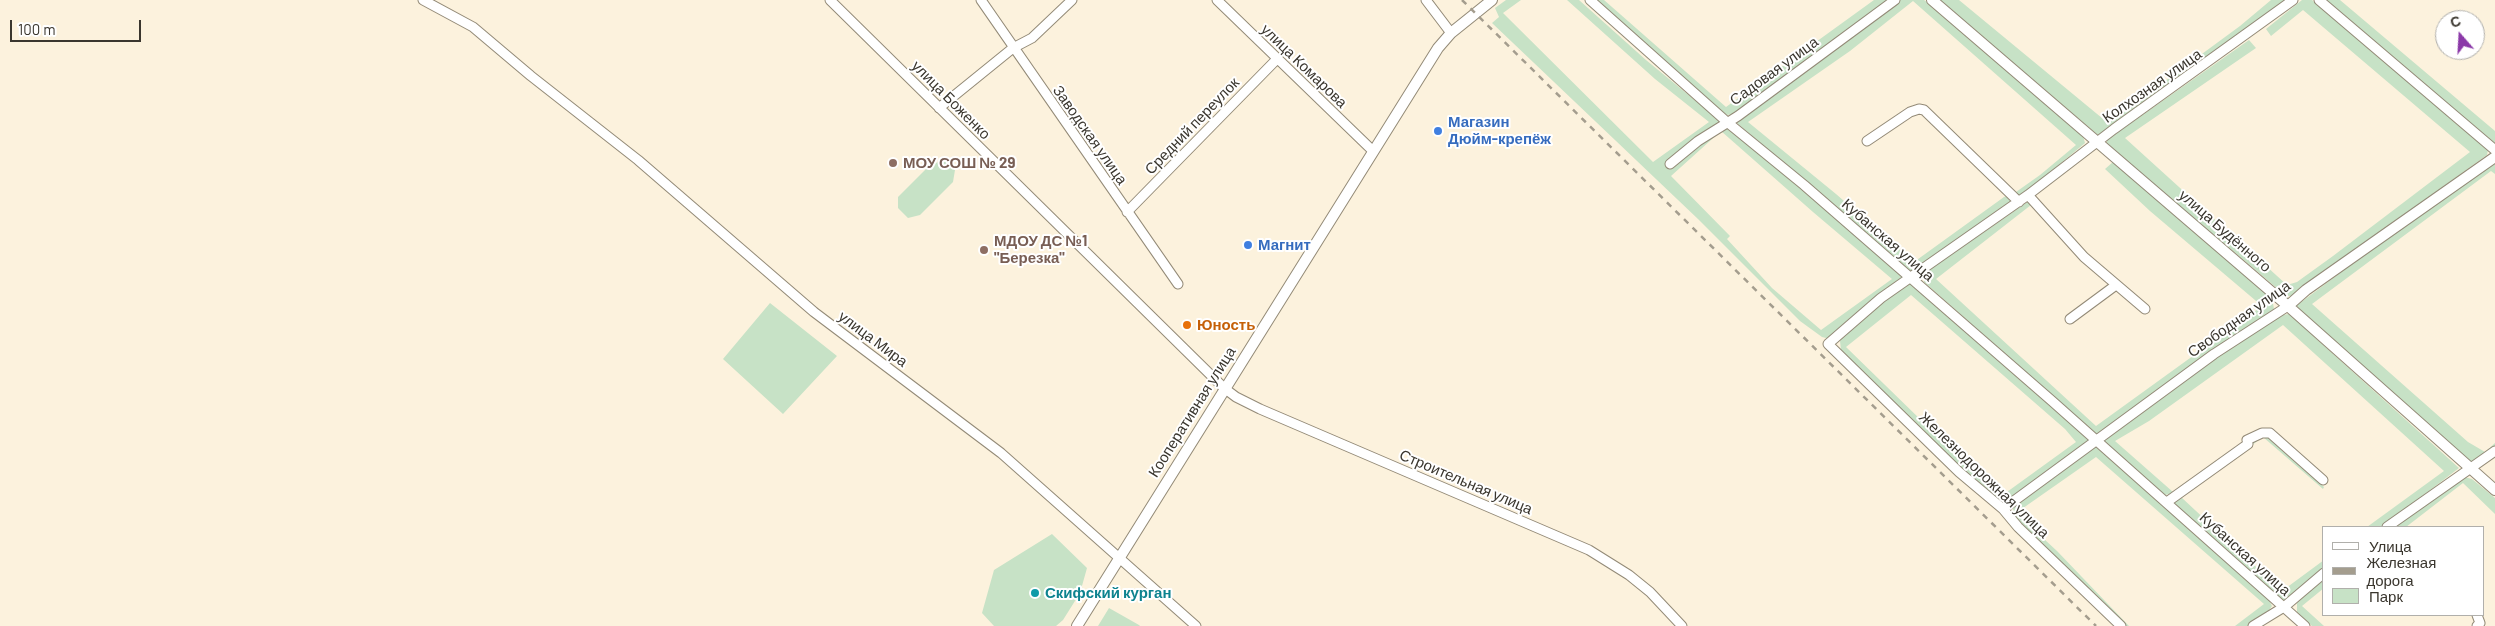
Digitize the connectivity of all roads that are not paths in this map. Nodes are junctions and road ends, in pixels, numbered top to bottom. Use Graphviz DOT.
graph roads {
  1 [pos="423,0"];
  2 [pos="830,0"];
  3 [pos="982,0"];
  4 [pos="1072,0"];
  5 [pos="1217,0"];
  6 [pos="1426,0"];
  7 [pos="1492,0"];
  8 [pos="1590,0"];
  9 [pos="1895,0"];
  10 [pos="1932,0"];
  11 [pos="2294,0"];
  12 [pos="2319,0"];
  13 [pos="1451,33"];
  14 [pos="1013,48"];
  15 [pos="1276,59"];
  16 [pos="939,108"];
  17 [pos="1727,122"];
  18 [pos="1867,140"];
  19 [pos="2099,142"];
  20 [pos="2495,150"];
  21 [pos="1372,151"];
  22 [pos="2495,157"];
  23 [pos="1670,164"];
  24 [pos="2028,195"];
  25 [pos="2019,202"];
  26 [pos="1127,212"];
  27 [pos="1910,278"];
  28 [pos="1178,284"];
  29 [pos="2116,285"];
  30 [pos="2288,306"];
  31 [pos="2145,309"];
  32 [pos="2070,319"];
  33 [pos="1828,344"];
  34 [pos="1224,388"];
  35 [pos="2096,441"];
  36 [pos="2495,451"];
  37 [pos="2472,469"];
  38 [pos="2323,480"];
  39 [pos="2495,490"];
  40 [pos="2167,502"];
  41 [pos="2003,509"];
  42 [pos="2388,526"];
  43 [pos="1119,557"];
  44 [pos="2322,575"];
  45 [pos="2284,607"];
  46 [pos="1077,626"];
  47 [pos="1196,626"];
  48 [pos="1682,626"];
  49 [pos="2121,626"];
  50 [pos="2253,626"];
  51 [pos="2306,626"];
  1 -- 43 [label="street, улица Мира"];
  2 -- 16 [label="street, улица Боженко"];
  3 -- 14 [label="street, Заводская улица"];
  4 -- 14 [label="street"];
  5 -- 15 [label="street, улица Комарова"];
  6 -- 13 [label="street"];
  7 -- 13 [label="street, Кооперативная улица"];
  8 -- 17 [label="street, Кубанская улица"];
  9 -- 17 [label="street, Садовая улица"];
  10 -- 19 [label="street, улица Будённого"];
  11 -- 19 [label="street, Колхозная улица"];
  12 -- 20 [label="street"];
  13 -- 21 [label="street, Кооперативная улица"];
  14 -- 16 [label="street"];
  14 -- 26 [label="street, Заводская улица"];
  15 -- 21 [label="street, улица Комарова"];
  15 -- 26 [label="street, Средний переулок"];
  16 -- 34 [label="street, улица Боженко"];
  17 -- 23 [label="street, Садовая улица"];
  17 -- 27 [label="street, Кубанская улица"];
  18 -- 25 [label="street"];
  19 -- 24 [label="street, Колхозная улица"];
  19 -- 30 [label="street, улица Будённого"];
  21 -- 34 [label="street, Кооперативная улица"];
  22 -- 30 [label="street, Свободная улица"];
  24 -- 25 [label="street, Колхозная улица"];
  24 -- 29 [label="street"];
  25 -- 27 [label="street, Колхозная улица"];
  26 -- 28 [label="street, Заводская улица"];
  27 -- 33 [label="street, Колхозная улица"];
  27 -- 35 [label="street, Кубанская улица"];
  29 -- 31 [label="street"];
  29 -- 32 [label="street"];
  30 -- 35 [label="street, Свободная улица"];
  30 -- 37 [label="street, улица Будённого"];
  33 -- 41 [label="street, Железнодорожная улица"];
  34 -- 43 [label="street, Кооперативная улица"];
  34 -- 48 [label="street, Строительная улица"];
  35 -- 40 [label="street, Кубанская улица"];
  35 -- 41 [label="street, Свободная улица"];
  36 -- 37 [label="street"];
  37 -- 39 [label="street, улица Будённого"];
  37 -- 42 [label="street"];
  38 -- 40 [label="street"];
  40 -- 45 [label="street, Кубанская улица"];
  41 -- 49 [label="street, Железнодорожная улица"];
  43 -- 46 [label="street, Кооперативная улица"];
  43 -- 47 [label="street, улица Мира"];
  44 -- 45 [label="street"];
  45 -- 50 [label="street"];
  45 -- 51 [label="street, Кубанская улица"];
}
